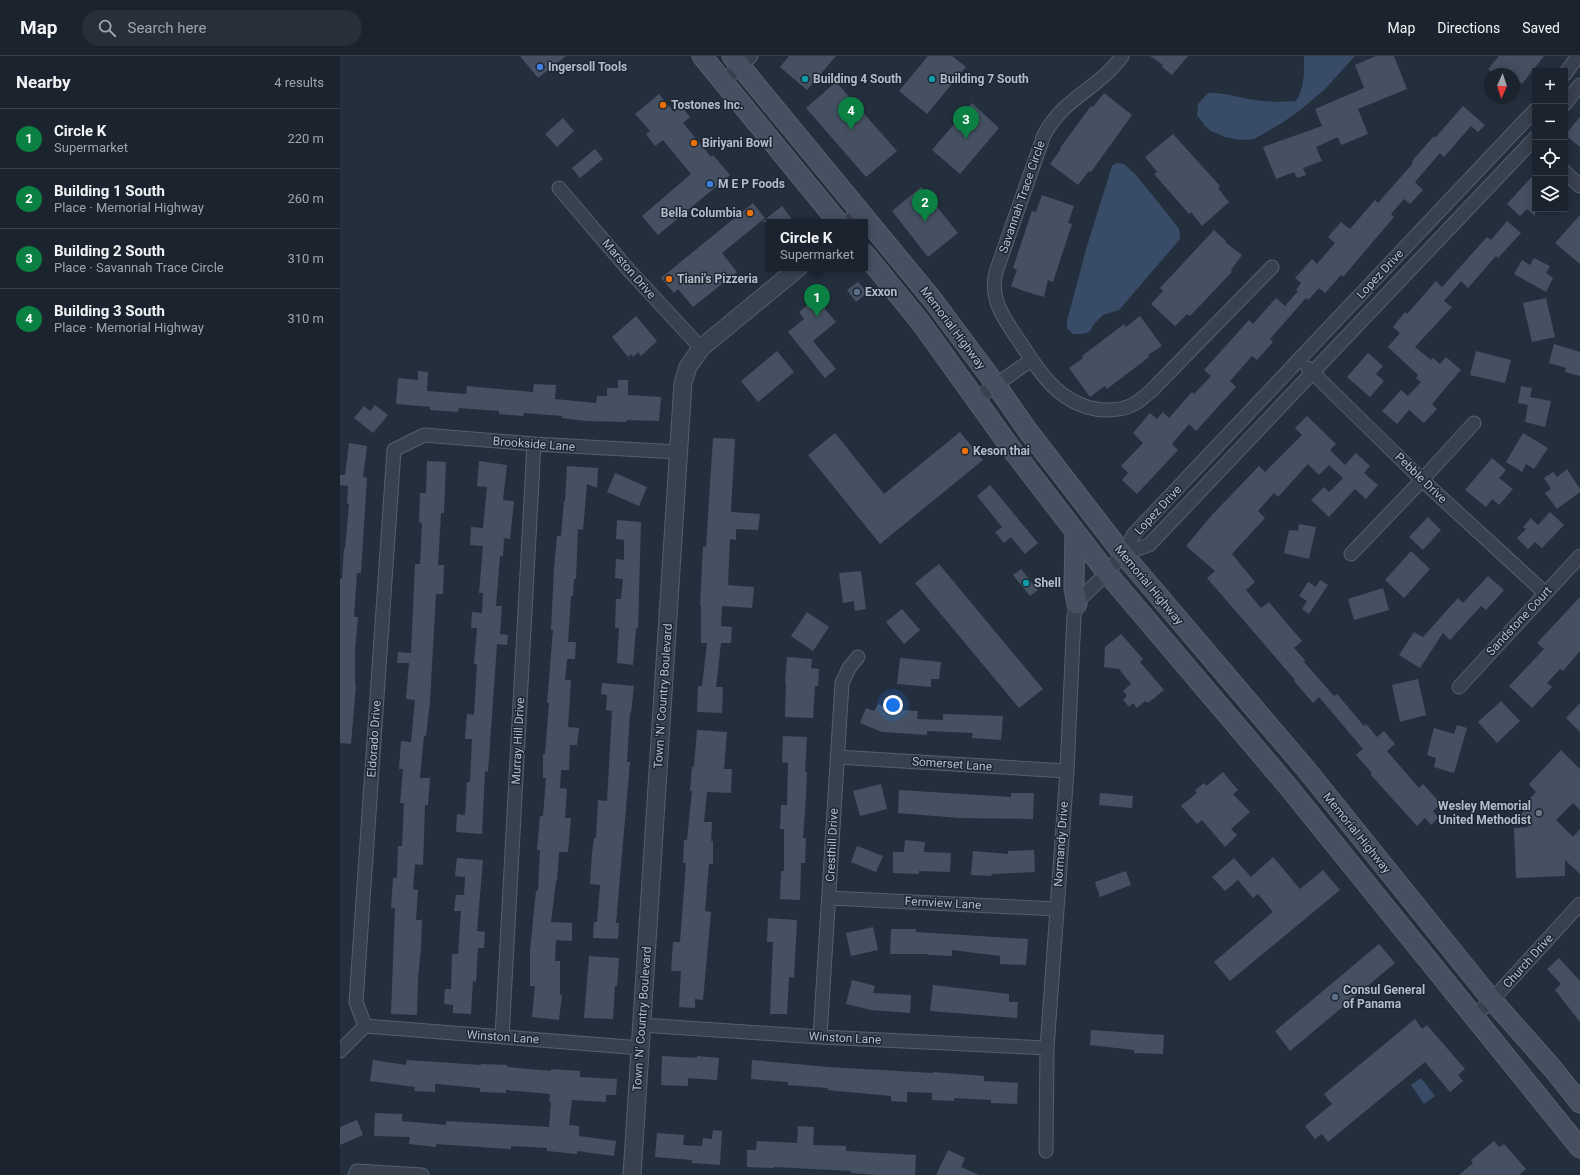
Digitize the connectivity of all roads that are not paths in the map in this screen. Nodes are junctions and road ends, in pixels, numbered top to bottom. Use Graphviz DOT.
graph roads {
  1 [pos="702,56"];
  2 [pos="1122,56"];
  3 [pos="1578,56"];
  4 [pos="742,60"];
  5 [pos="1568,70"];
  6 [pos="723,82"];
  7 [pos="1580,86"];
  8 [pos="1568,100"];
  9 [pos="1532,113"];
  10 [pos="1519,128"];
  11 [pos="1533,140"];
  12 [pos="1532,143"];
  13 [pos="1568,175"];
  14 [pos="1580,186"];
  15 [pos="559,188"];
  16 [pos="856,217"];
  17 [pos="836,219"];
  18 [pos="868,230"];
  19 [pos="868,258"];
  20 [pos="1272,267"];
  21 [pos="794,271"];
  22 [pos="700,348"];
  23 [pos="1031,360"];
  24 [pos="1299,360"];
  25 [pos="1313,373"];
  26 [pos="996,385"];
  27 [pos="976,399"];
  28 [pos="1474,423"];
  29 [pos="534,444"];
  30 [pos="394,450"];
  31 [pos="678,452"];
  32 [pos="1422,480"];
  33 [pos="1075,531"];
  34 [pos="1123,554"];
  35 [pos="1351,554"];
  36 [pos="1580,556"];
  37 [pos="1107,573"];
  38 [pos="1545,593"];
  39 [pos="1076,604"];
  40 [pos="858,657"];
  41 [pos="1459,687"];
  42 [pos="837,757"];
  43 [pos="1066,771"];
  44 [pos="829,898"];
  45 [pos="1580,904"];
  46 [pos="1057,909"];
  47 [pos="1492,1000"];
  48 [pos="1474,1016"];
  49 [pos="365,1026"];
  50 [pos="642,1026"];
  51 [pos="502,1037"];
  52 [pos="820,1037"];
  53 [pos="640,1048"];
  54 [pos="1047,1048"];
  55 [pos="340,1052"];
  56 [pos="1580,1103"];
  57 [pos="1580,1148"];
  58 [pos="1046,1151"];
  59 [pos="354,1175"];
  60 [pos="422,1175"];
  61 [pos="632,1175"];
  1 -- 6 [label="main road"];
  2 -- 23 [label="street, Savannah Trace Circle"];
  3 -- 5 [label="street"];
  4 -- 6 [label="street"];
  4 -- 16 [label="main road, Memorial Highway"];
  6 -- 17 [label="main road"];
  7 -- 8 [label="street"];
  9 -- 10 [label="street, Lopez Drive"];
  10 -- 11 [label="street"];
  10 -- 24 [label="street, Lopez Drive"];
  12 -- 25 [label="street, Lopez Drive"];
  13 -- 14 [label="street"];
  15 -- 22 [label="street, Marston Drive"];
  18 -- 26 [label="main road, Memorial Highway"];
  19 -- 27 [label="main road, Memorial Highway"];
  20 -- 23 [label="street, Savannah Trace Circle"];
  21 -- 22 [label="street, Town 'N' Country Boulevard"];
  22 -- 31 [label="street, Town 'N' Country Boulevard"];
  23 -- 26 [label="street"];
  24 -- 25 [label="street, Pebble Drive"];
  24 -- 34 [label="street, Lopez Drive"];
  25 -- 32 [label="street, Pebble Drive"];
  25 -- 34 [label="street, Lopez Drive"];
  26 -- 27 [label="street"];
  26 -- 34 [label="main road, Memorial Highway"];
  27 -- 33 [label="main road, Memorial Highway"];
  28 -- 32 [label="street"];
  29 -- 30 [label="street, Brookside Lane"];
  29 -- 31 [label="street, Brookside Lane"];
  29 -- 51 [label="street, Murray Hill Drive"];
  30 -- 49 [label="street, Eldorado Drive"];
  31 -- 50 [label="street, Town 'N' Country Boulevard"];
  32 -- 35 [label="street"];
  32 -- 38 [label="street, Pebble Drive"];
  33 -- 37 [label="main road, Memorial Highway"];
  33 -- 39 [label="main road"];
  34 -- 37 [label="street"];
  34 -- 47 [label="main road, Memorial Highway"];
  36 -- 38 [label="street, Sandstone Court"];
  37 -- 39 [label="street"];
  37 -- 48 [label="main road, Memorial Highway"];
  38 -- 41 [label="street, Sandstone Court"];
  39 -- 43 [label="street, Normandy Drive"];
  40 -- 42 [label="street, Cresthill Drive"];
  42 -- 43 [label="street, Somerset Lane"];
  42 -- 44 [label="street, Cresthill Drive"];
  43 -- 46 [label="street, Normandy Drive"];
  44 -- 46 [label="street, Fernview Lane"];
  44 -- 52 [label="street, Cresthill Drive"];
  45 -- 47 [label="street, Church Drive"];
  46 -- 54 [label="street, Normandy Drive"];
  47 -- 48 [label="street, Church Drive"];
  47 -- 56 [label="main road, Memorial Highway"];
  48 -- 57 [label="main road, Memorial Highway"];
  49 -- 51 [label="street, Winston Lane"];
  49 -- 55 [label="street"];
  50 -- 52 [label="street, Winston Lane"];
  50 -- 53 [label="street, Town 'N' Country Boulevard"];
  51 -- 53 [label="street, Winston Lane"];
  52 -- 54 [label="street, Winston Lane"];
  53 -- 61 [label="street, Town 'N' Country Boulevard"];
  54 -- 58 [label="street, Normandy Drive"];
  59 -- 60 [label="street"];
}
